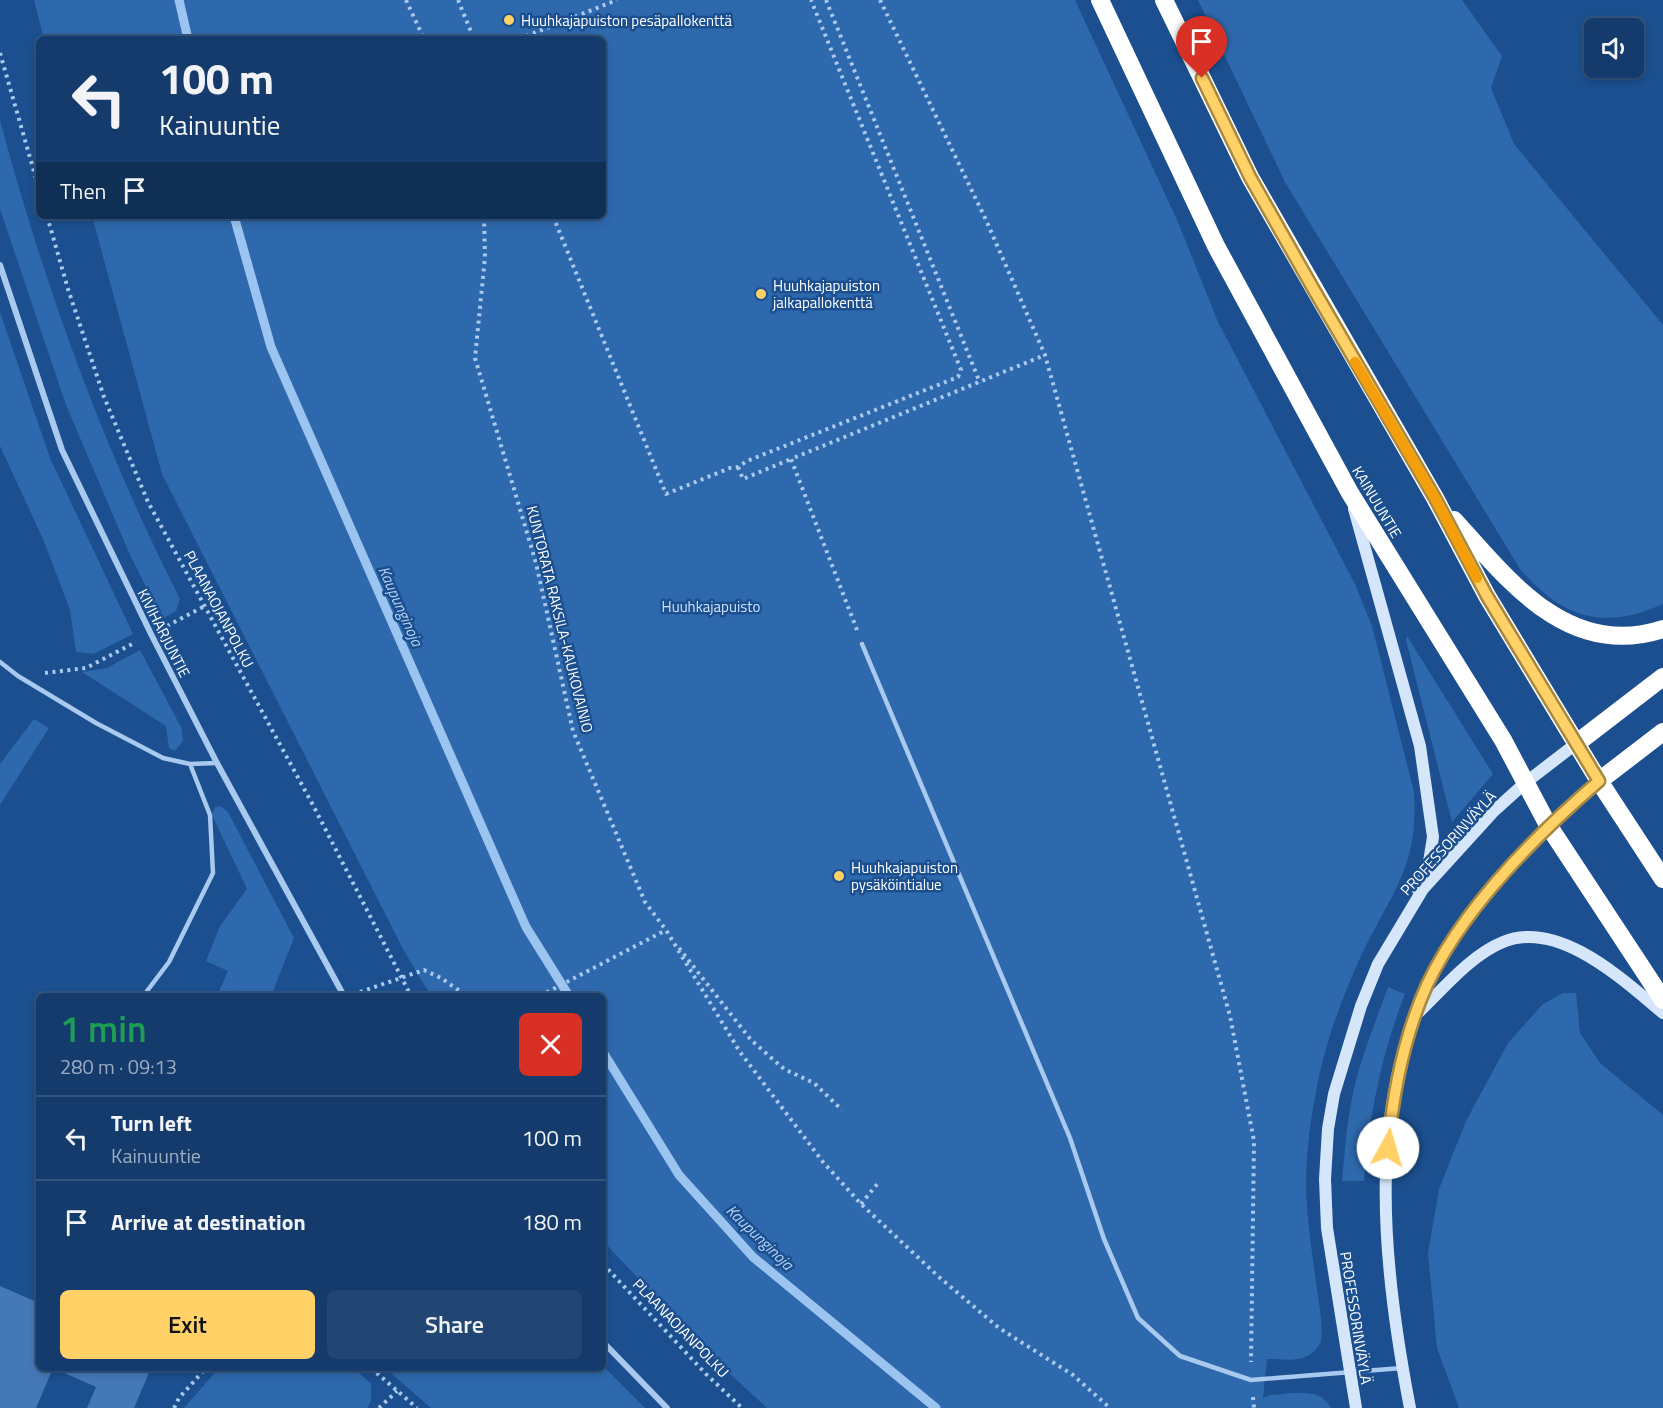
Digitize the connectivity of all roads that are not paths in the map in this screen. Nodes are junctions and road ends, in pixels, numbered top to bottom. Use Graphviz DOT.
graph roads {
  1 [pos="1100,0"];
  2 [pos="1164,0"];
  3 [pos="0,265"];
  4 [pos="1350,493"];
  5 [pos="1435,498"];
  6 [pos="1663,629"];
  7 [pos="862,644"];
  8 [pos="0,662"];
  9 [pos="1663,677"];
  10 [pos="1663,732"];
  11 [pos="1577,743"];
  12 [pos="218,763"];
  13 [pos="190,764"];
  14 [pos="1599,781"];
  15 [pos="1525,783"];
  16 [pos="1548,825"];
  17 [pos="1663,879"];
  18 [pos="1411,907"];
  19 [pos="146,993"];
  20 [pos="342,993"];
  21 [pos="1663,1000"];
  22 [pos="1663,1013"];
  23 [pos="1416,1015"];
  24 [pos="606,1345"];
  25 [pos="1402,1368"];
  26 [pos="1348,1372"];
  27 [pos="667,1408"];
  28 [pos="1356,1408"];
  29 [pos="1410,1408"];
  1 -- 4 [label="highway, KAINUUNTIE"];
  2 -- 5 [label="highway"];
  3 -- 12 [label="street, KIVIHARJUNTIE"];
  4 -- 15 [label="highway, KAINUUNTIE"];
  4 -- 18 [label="street"];
  5 -- 6 [label="highway"];
  5 -- 11 [label="highway"];
  7 -- 26 [label="lane"];
  8 -- 13 [label="lane"];
  9 -- 11 [label="highway"];
  10 -- 14 [label="highway"];
  11 -- 14 [label="highway"];
  11 -- 15 [label="street, PROFESSORINVÄYLÄ"];
  12 -- 13 [label="lane"];
  12 -- 20 [label="street, KIVIHARJUNTIE"];
  13 -- 19 [label="lane"];
  14 -- 16 [label="street"];
  14 -- 17 [label="highway"];
  15 -- 16 [label="highway, KAINUUNTIE"];
  15 -- 18 [label="street, PROFESSORINVÄYLÄ"];
  16 -- 21 [label="highway, KAINUUNTIE"];
  16 -- 23 [label="street"];
  18 -- 26 [label="street, PROFESSORINVÄYLÄ"];
  22 -- 23 [label="street"];
  23 -- 25 [label="street"];
  24 -- 27 [label="street"];
  25 -- 26 [label="lane"];
  25 -- 29 [label="street"];
  26 -- 28 [label="street, PROFESSORINVÄYLÄ"];
}
